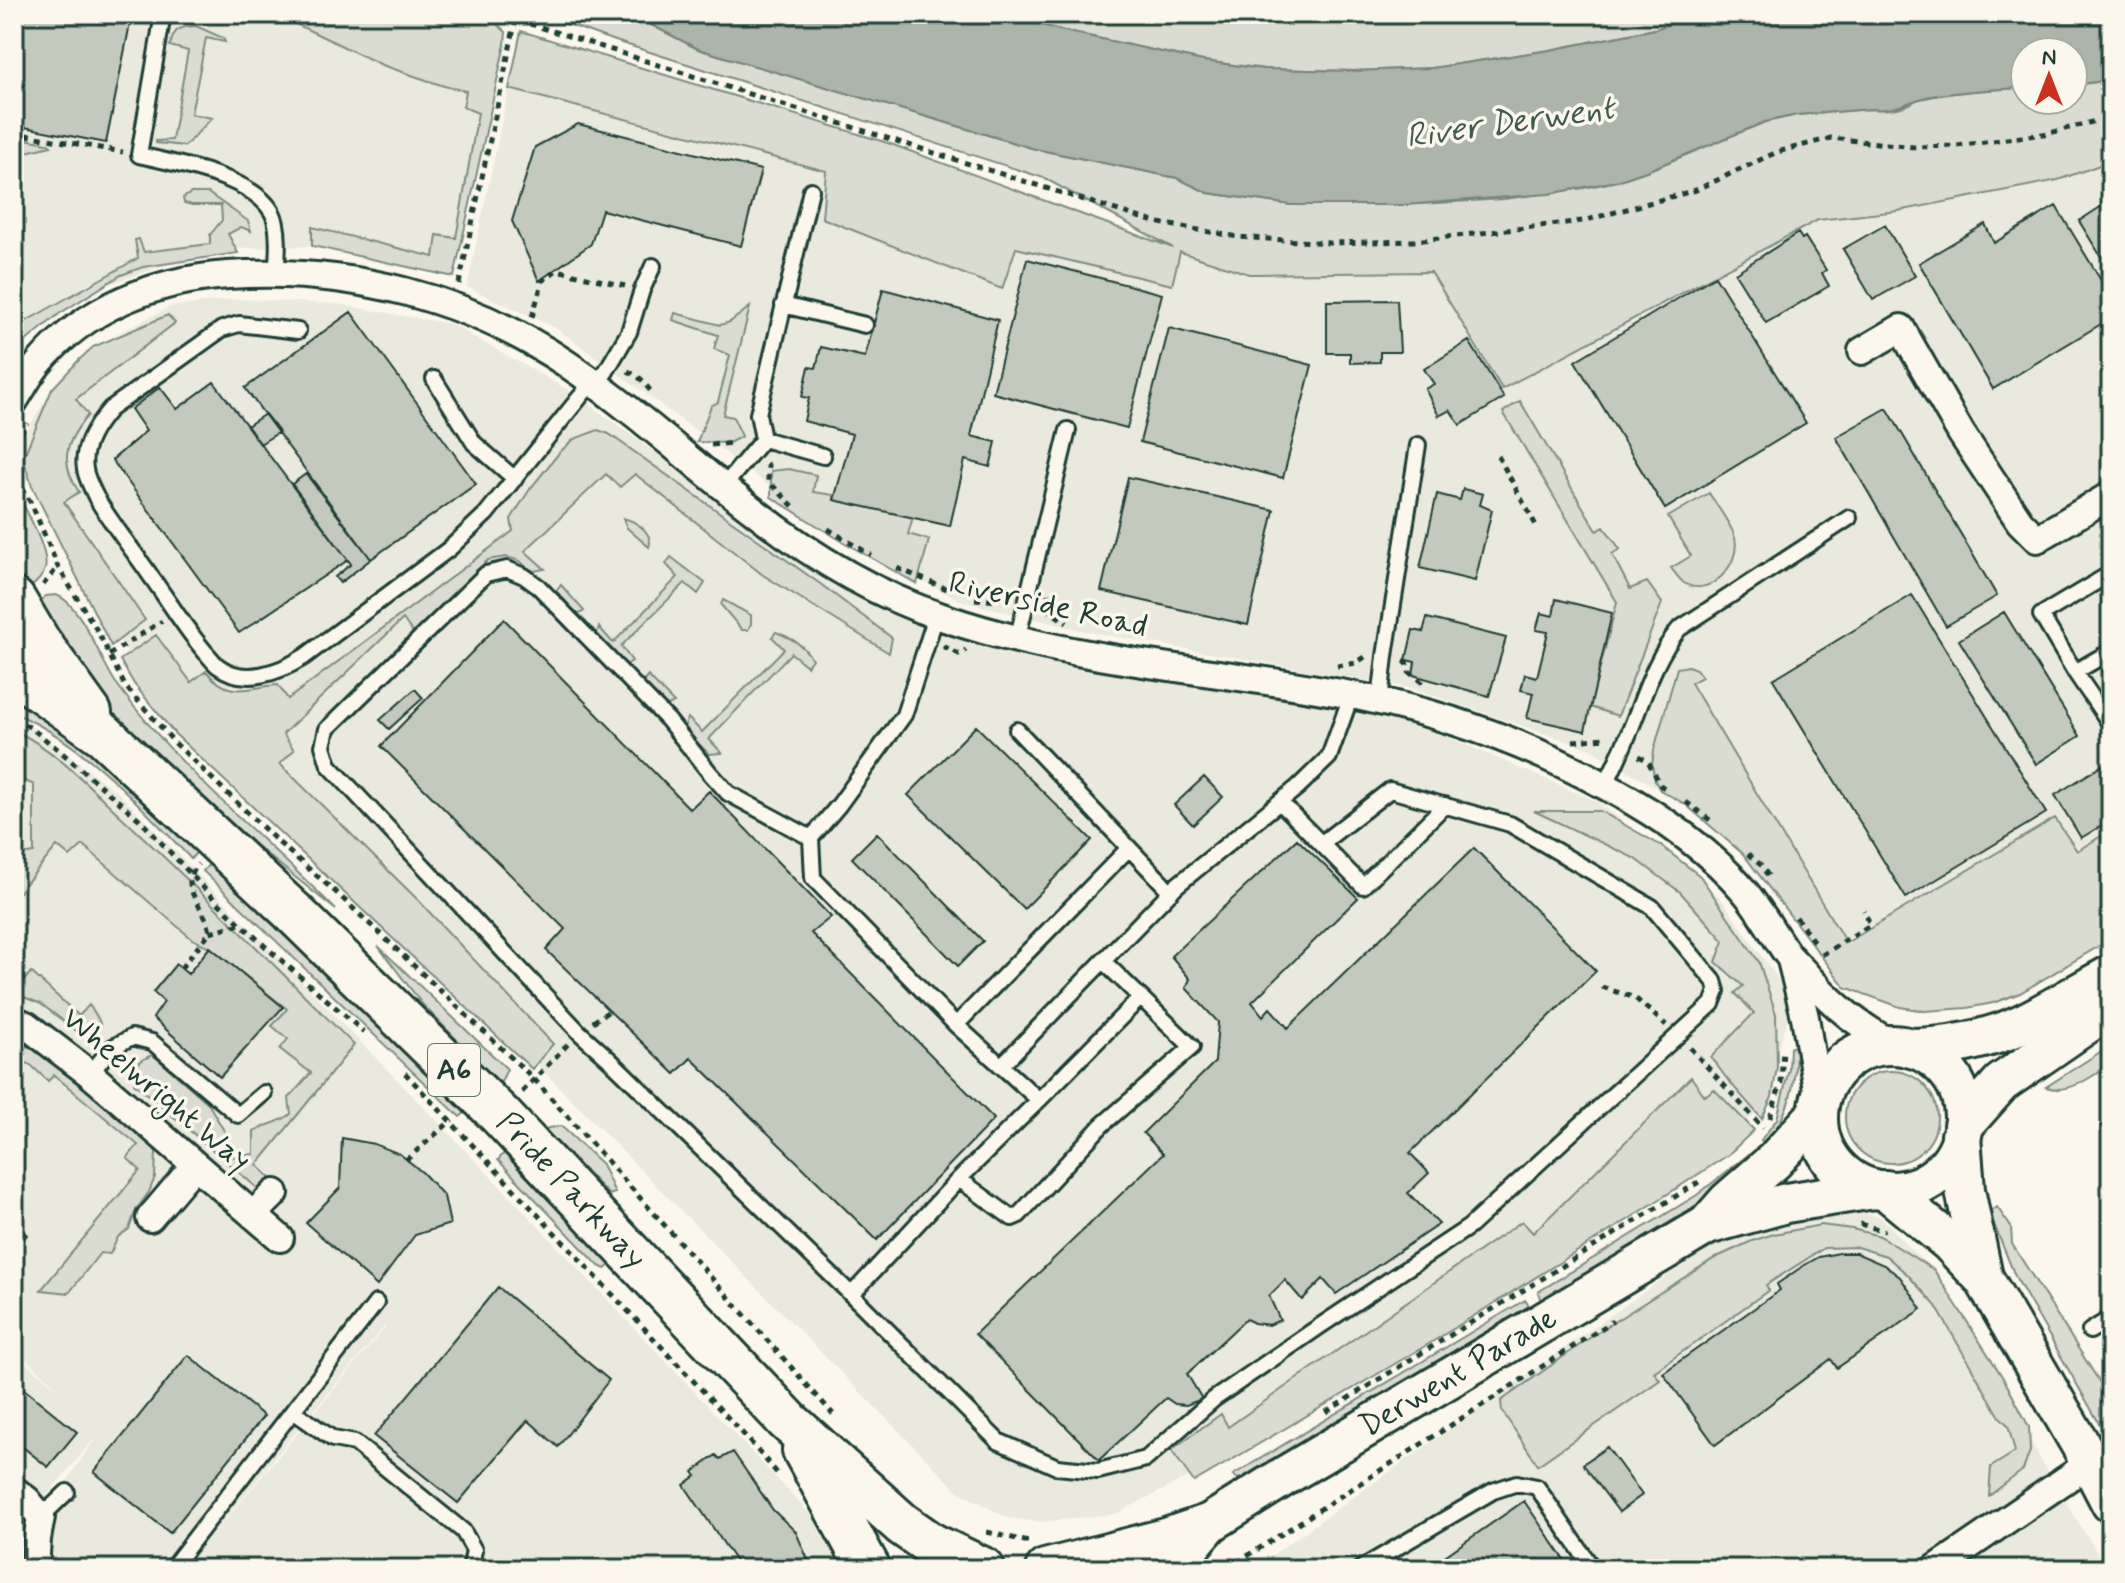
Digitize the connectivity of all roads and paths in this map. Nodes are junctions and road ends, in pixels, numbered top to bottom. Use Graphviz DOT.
graph roads {
  1 [pos="163,14"];
  2 [pos="495,14"];
  3 [pos="520,18"];
  4 [pos="2111,117"];
  5 [pos="14,133"];
  6 [pos="139,155"];
  7 [pos="811,190"];
  8 [pos="653,266"];
  9 [pos="276,273"];
  10 [pos="458,290"];
  11 [pos="642,290"];
  12 [pos="783,305"];
  13 [pos="520,308"];
  14 [pos="544,318"];
  15 [pos="865,325"];
  16 [pos="530,326"];
  17 [pos="298,331"];
  18 [pos="1862,351"];
  19 [pos="612,360"];
  20 [pos="35,367"];
  21 [pos="434,379"];
  22 [pos="593,382"];
  23 [pos="14,383"];
  24 [pos="14,401"];
  25 [pos="661,403"];
  26 [pos="1068,430"];
  27 [pos="701,438"];
  28 [pos="763,439"];
  29 [pos="1418,445"];
  30 [pos="750,456"];
  31 [pos="823,456"];
  32 [pos="1498,456"];
  33 [pos="14,479"];
  34 [pos="515,479"];
  35 [pos="724,486"];
  36 [pos="2111,496"];
  37 [pos="799,512"];
  38 [pos="1849,518"];
  39 [pos="824,527"];
  40 [pos="1538,529"];
  41 [pos="873,556"];
  42 [pos="885,563"];
  43 [pos="2103,578"];
  44 [pos="1028,590"];
  45 [pos="957,593"];
  46 [pos="971,599"];
  47 [pos="14,600"];
  48 [pos="176,613"];
  49 [pos="936,616"];
  50 [pos="1069,624"];
  51 [pos="1017,640"];
  52 [pos="2111,651"];
  53 [pos="109,655"];
  54 [pos="1385,656"];
  55 [pos="1328,667"];
  56 [pos="2075,672"];
  57 [pos="14,673"];
  58 [pos="1428,688"];
  59 [pos="1351,696"];
  60 [pos="1380,701"];
  61 [pos="14,718"];
  62 [pos="2111,725"];
  63 [pos="1017,730"];
  64 [pos="104,735"];
  65 [pos="1563,737"];
  66 [pos="1623,747"];
  67 [pos="1605,786"];
  68 [pos="1671,793"];
  69 [pos="1682,799"];
  70 [pos="1280,802"];
  71 [pos="1445,805"];
  72 [pos="1712,822"];
  73 [pos="811,838"];
  74 [pos="218,842"];
  75 [pos="1322,843"];
  76 [pos="1129,848"];
  77 [pos="1742,848"];
  78 [pos="190,873"];
  79 [pos="1770,879"];
  80 [pos="1171,892"];
  81 [pos="1864,910"];
  82 [pos="1796,916"];
  83 [pos="241,924"];
  84 [pos="210,932"];
  85 [pos="1805,960"];
  86 [pos="1103,961"];
  87 [pos="1830,965"];
  88 [pos="181,968"];
  89 [pos="2111,975"];
  90 [pos="1140,998"];
  91 [pos="2111,1007"];
  92 [pos="609,1011"];
  93 [pos="14,1020"];
  94 [pos="956,1025"];
  95 [pos="365,1033"];
  96 [pos="580,1033"];
  97 [pos="1783,1044"];
  98 [pos="1903,1046"];
  99 [pos="1001,1066"];
  100 [pos="404,1071"];
  101 [pos="90,1074"];
  102 [pos="534,1079"];
  103 [pos="1720,1083"];
  104 [pos="264,1093"];
  105 [pos="1039,1100"];
  106 [pos="1819,1107"];
  107 [pos="500,1115"];
  108 [pos="452,1120"];
  109 [pos="1763,1128"];
  110 [pos="1962,1131"];
  111 [pos="1757,1137"];
  112 [pos="469,1143"];
  113 [pos="406,1160"];
  114 [pos="195,1165"];
  115 [pos="959,1179"];
  116 [pos="1703,1180"];
  117 [pos="1880,1190"];
  118 [pos="275,1193"];
  119 [pos="253,1215"];
  120 [pos="150,1218"];
  121 [pos="1707,1225"];
  122 [pos="280,1238"];
  123 [pos="1984,1279"];
  124 [pos="852,1294"];
  125 [pos="376,1303"];
  126 [pos="1616,1318"];
  127 [pos="2111,1318"];
  128 [pos="2090,1331"];
  129 [pos="293,1411"];
  130 [pos="1324,1413"];
  131 [pos="834,1414"];
  132 [pos="788,1421"];
  133 [pos="2090,1463"];
  134 [pos="785,1482"];
  135 [pos="14,1490"];
  136 [pos="67,1492"];
  137 [pos="2111,1503"];
  138 [pos="41,1517"];
  139 [pos="1210,1523"];
  140 [pos="984,1550"];
  141 [pos="1042,1554"];
  142 [pos="35,1569"];
  143 [pos="171,1569"];
  144 [pos="468,1569"];
  145 [pos="869,1569"];
  146 [pos="1171,1569"];
  147 [pos="1227,1569"];
  148 [pos="1360,1569"];
  149 [pos="1593,1569"];
  150 [pos="1935,1569"];
  1 -- 6 [label="lane"];
  2 -- 3 [label="path"];
  3 -- 4 [label="path"];
  3 -- 10 [label="path"];
  5 -- 6 [label="path"];
  6 -- 9 [label="lane"];
  7 -- 12 [label="lane"];
  8 -- 11 [label="lane"];
  9 -- 10 [label="street, Riverside Road"];
  9 -- 20 [label="street, Riverside Road"];
  10 -- 16 [label="street, Riverside Road"];
  11 -- 16 [label="path"];
  11 -- 19 [label="lane"];
  12 -- 15 [label="lane"];
  12 -- 28 [label="lane"];
  13 -- 16 [label="path"];
  14 -- 16 [label="path"];
  16 -- 22 [label="street, Riverside Road"];
  17 -- 48 [label="lane"];
  18 -- 36 [label="street"];
  19 -- 22 [label="lane"];
  19 -- 25 [label="path"];
  20 -- 23 [label="street, Riverside Road"];
  20 -- 24 [label="street, Riverside Road"];
  21 -- 34 [label="lane"];
  22 -- 34 [label="lane"];
  22 -- 35 [label="street, Riverside Road"];
  26 -- 44 [label="lane"];
  27 -- 30 [label="path"];
  28 -- 30 [label="lane"];
  28 -- 31 [label="lane"];
  29 -- 54 [label="lane"];
  30 -- 35 [label="lane"];
  30 -- 37 [label="path"];
  32 -- 40 [label="path"];
  33 -- 53 [label="path"];
  34 -- 48 [label="lane"];
  35 -- 49 [label="street, Riverside Road"];
  38 -- 66 [label="lane"];
  39 -- 41 [label="path"];
  42 -- 45 [label="path"];
  43 -- 56 [label="lane"];
  44 -- 46 [label="path"];
  44 -- 50 [label="path"];
  44 -- 51 [label="lane"];
  47 -- 64 [label="main road, Pride Parkway / A6"];
  48 -- 53 [label="path"];
  49 -- 51 [label="street, Riverside Road"];
  49 -- 73 [label="lane"];
  51 -- 59 [label="street, Riverside Road"];
  52 -- 56 [label="lane"];
  53 -- 102 [label="path"];
  54 -- 55 [label="path"];
  54 -- 58 [label="path"];
  54 -- 60 [label="lane"];
  56 -- 62 [label="lane"];
  57 -- 64 [label="main road, Pride Parkway / A6"];
  59 -- 60 [label="street, Riverside Road"];
  59 -- 70 [label="lane"];
  60 -- 67 [label="street, Riverside Road"];
  61 -- 78 [label="path"];
  63 -- 76 [label="lane"];
  64 -- 74 [label="main road, Pride Parkway / A6"];
  65 -- 66 [label="path"];
  66 -- 67 [label="lane"];
  66 -- 68 [label="path"];
  67 -- 85 [label="street, Riverside Road"];
  69 -- 72 [label="path"];
  70 -- 75 [label="lane"];
  70 -- 80 [label="lane"];
  71 -- 75 [label="lane"];
  71 -- 75 [label="lane"];
  71 -- 124 [label="lane"];
  73 -- 94 [label="lane"];
  73 -- 96 [label="lane"];
  74 -- 78 [label="path"];
  74 -- 107 [label="main road, Pride Parkway / A6"];
  76 -- 80 [label="lane"];
  76 -- 94 [label="lane"];
  77 -- 79 [label="path"];
  78 -- 83 [label="path"];
  78 -- 84 [label="path"];
  80 -- 86 [label="lane"];
  81 -- 85 [label="path"];
  82 -- 85 [label="path"];
  83 -- 84 [label="path"];
  83 -- 95 [label="path"];
  84 -- 88 [label="path"];
  85 -- 87 [label="path"];
  85 -- 98 [label="street, Riverside Road"];
  85 -- 106 [label="street, Riverside Road"];
  86 -- 90 [label="lane"];
  86 -- 99 [label="lane"];
  89 -- 98 [label="street"];
  90 -- 105 [label="lane"];
  90 -- 115 [label="lane"];
  91 -- 110 [label="street"];
  92 -- 96 [label="path"];
  93 -- 101 [label="street, Wheelwright Way"];
  94 -- 99 [label="lane"];
  96 -- 102 [label="path"];
  96 -- 124 [label="lane"];
  97 -- 109 [label="path"];
  98 -- 106 [label="street"];
  98 -- 110 [label="street"];
  99 -- 105 [label="lane"];
  100 -- 108 [label="path"];
  101 -- 104 [label="lane"];
  101 -- 114 [label="street, Wheelwright Way"];
  102 -- 107 [label="path"];
  102 -- 131 [label="path"];
  103 -- 109 [label="path"];
  105 -- 115 [label="lane"];
  106 -- 117 [label="street"];
  106 -- 121 [label="street, Derwent Parade"];
  107 -- 112 [label="path"];
  107 -- 132 [label="main road, Pride Parkway / A6"];
  108 -- 112 [label="path"];
  108 -- 113 [label="path"];
  109 -- 111 [label="path"];
  110 -- 117 [label="street"];
  110 -- 123 [label="street"];
  112 -- 134 [label="path"];
  114 -- 119 [label="street, Wheelwright Way"];
  114 -- 120 [label="street"];
  115 -- 124 [label="lane"];
  116 -- 130 [label="path"];
  117 -- 121 [label="street, Derwent Parade"];
  117 -- 123 [label="street"];
  118 -- 119 [label="street, Wheelwright Way"];
  119 -- 122 [label="street, Wheelwright Way"];
  121 -- 139 [label="street, Derwent Parade"];
  123 -- 133 [label="street"];
  125 -- 129 [label="lane"];
  126 -- 147 [label="path"];
  127 -- 128 [label="lane"];
  129 -- 143 [label="lane"];
  129 -- 144 [label="lane"];
  132 -- 140 [label="main road, Pride Parkway / A6"];
  132 -- 145 [label="main road, Pride Parkway / A6"];
  133 -- 137 [label="street"];
  133 -- 150 [label="street"];
  135 -- 138 [label="street"];
  136 -- 138 [label="lane"];
  138 -- 142 [label="street"];
  139 -- 141 [label="street, Derwent Parade"];
  139 -- 146 [label="street, Derwent Parade"];
  140 -- 141 [label="path"];
  148 -- 149 [label="lane"];
}
